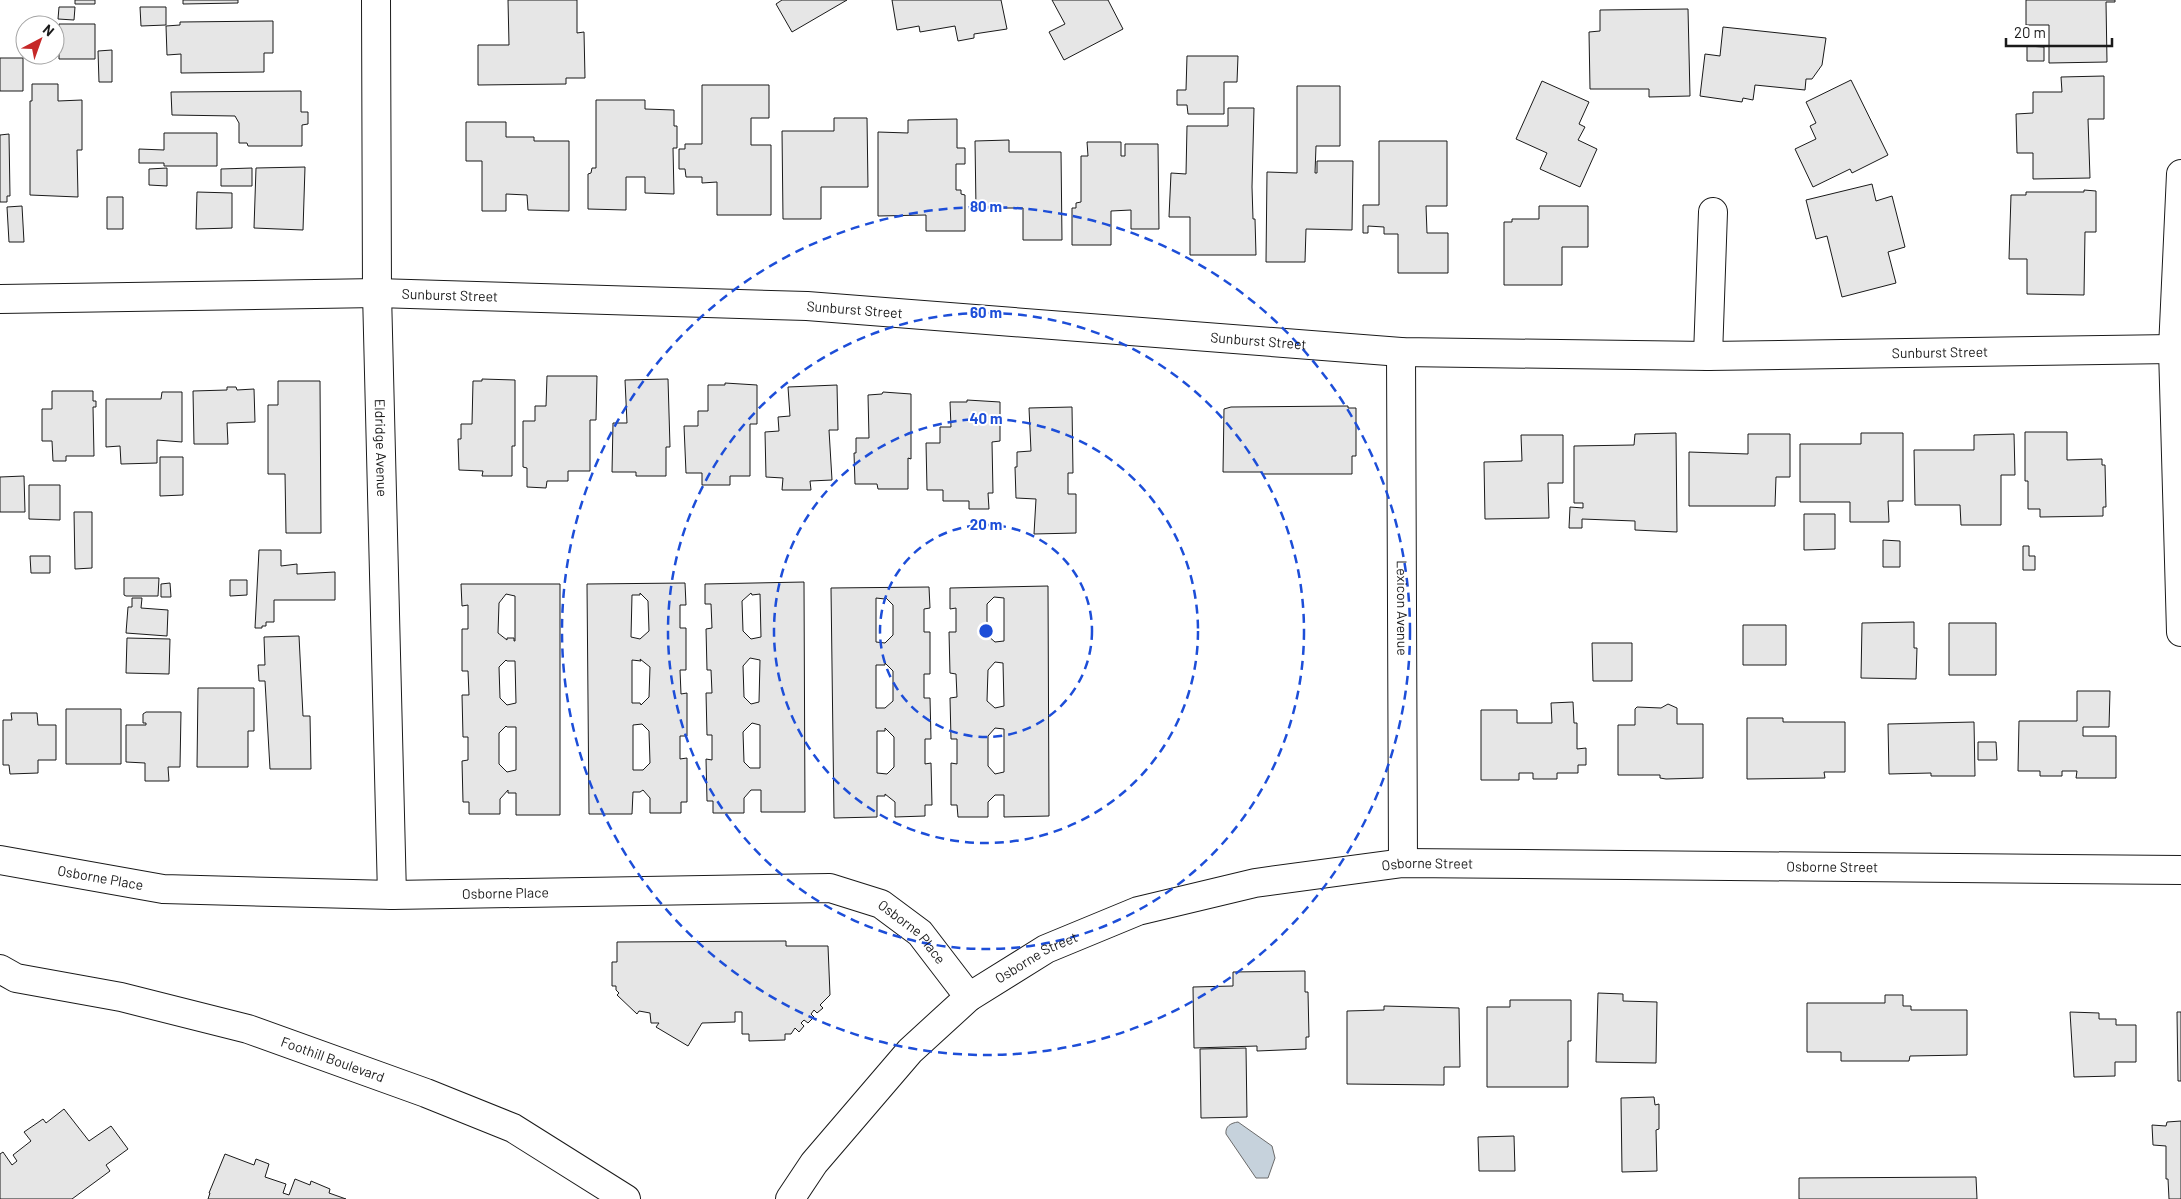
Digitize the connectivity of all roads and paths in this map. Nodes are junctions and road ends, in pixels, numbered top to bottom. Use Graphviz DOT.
graph roads {
  1 [pos="376,0"];
  2 [pos="2181,174"];
  3 [pos="1712,212"];
  4 [pos="377,293"];
  5 [pos="0,299"];
  6 [pos="2173,349"];
  7 [pos="1401,352"];
  8 [pos="1708,356"];
  9 [pos="2181,632"];
  10 [pos="0,860"];
  11 [pos="1403,864"];
  12 [pos="2181,870"];
  13 [pos="392,895"];
  14 [pos="5,978"];
  15 [pos="969,997"];
  16 [pos="626,1199"];
  17 [pos="790,1199"];
  1 -- 4 [label="street, Eldridge Avenue"];
  2 -- 6 [label="street"];
  3 -- 8 [label="street"];
  4 -- 5 [label="street, Sunburst Street"];
  4 -- 7 [label="street, Sunburst Street"];
  4 -- 13 [label="street, Eldridge Avenue"];
  6 -- 8 [label="street, Sunburst Street"];
  6 -- 9 [label="street"];
  7 -- 8 [label="street, Sunburst Street"];
  7 -- 11 [label="street, Lexicon Avenue"];
  10 -- 13 [label="street, Osborne Place"];
  11 -- 12 [label="street, Osborne Street"];
  11 -- 15 [label="street, Osborne Street"];
  13 -- 15 [label="street, Osborne Place"];
  14 -- 16 [label="street, Foothill Boulevard"];
  15 -- 17 [label="street, Osborne Street"];
}
